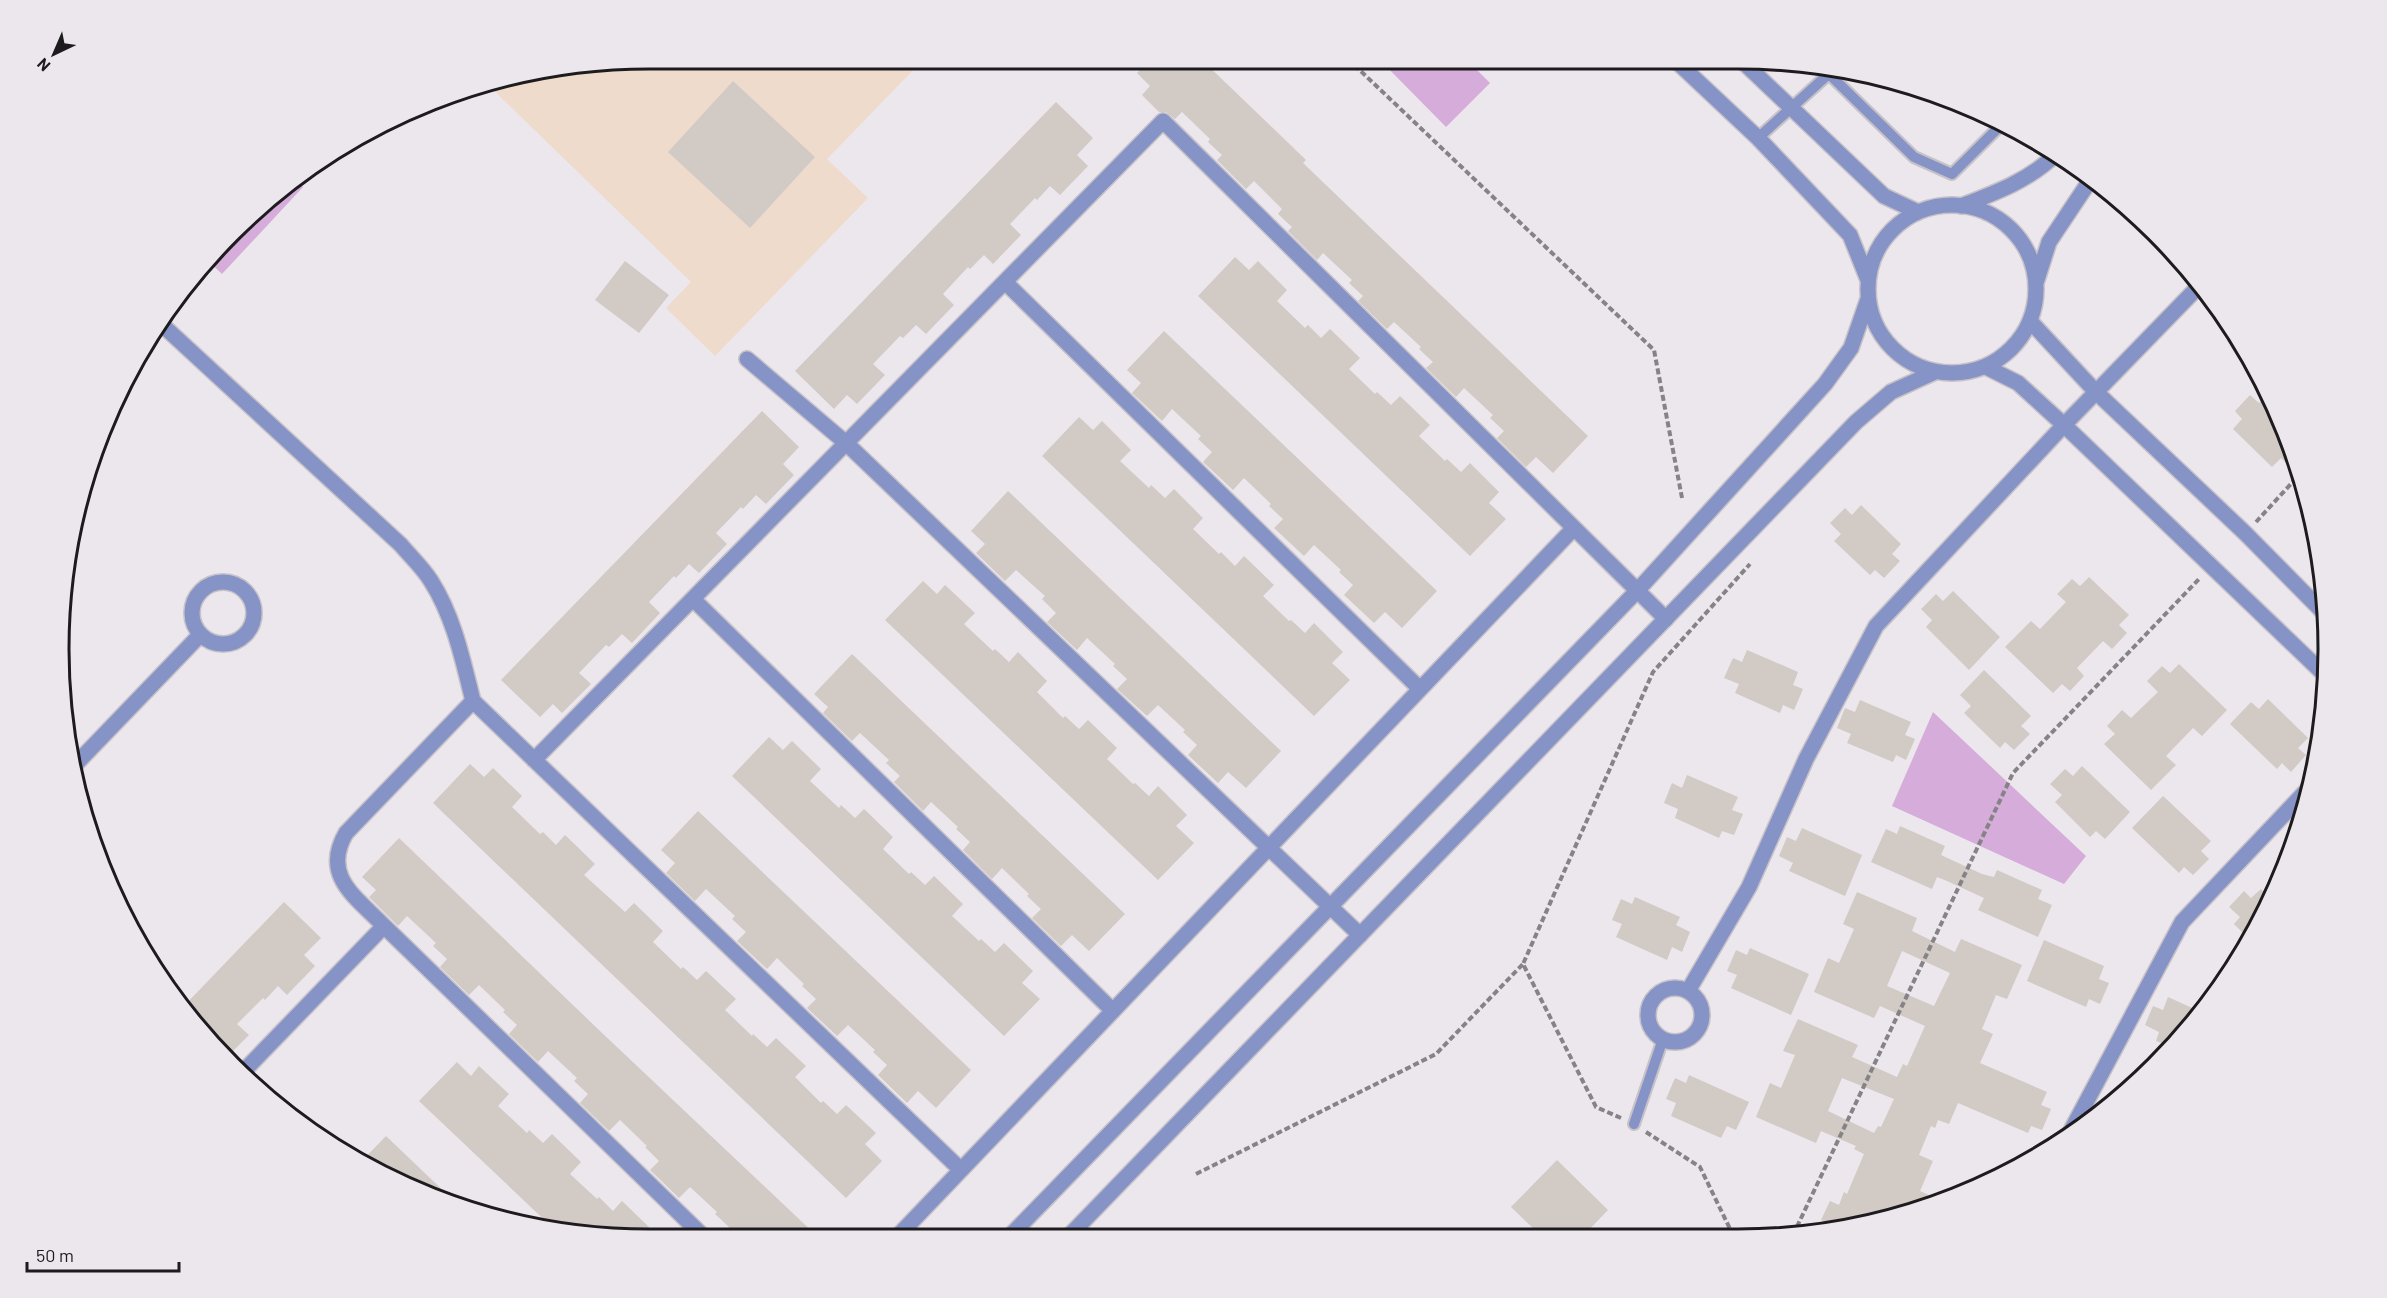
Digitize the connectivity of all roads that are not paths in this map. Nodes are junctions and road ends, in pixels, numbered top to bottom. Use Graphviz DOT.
graph roads {
  1 [pos="1685,69"];
  2 [pos="1751,69"];
  3 [pos="1827,76"];
  4 [pos="1838,78"];
  5 [pos="1791,106"];
  6 [pos="1996,130"];
  7 [pos="1758,138"];
  8 [pos="2049,160"];
  9 [pos="2086,186"];
  10 [pos="1961,206"];
  11 [pos="1918,212"];
  12 [pos="1868,280"];
  13 [pos="1005,282"];
  14 [pos="2036,283"];
  15 [pos="2194,291"];
  16 [pos="1868,299"];
  17 [pos="2031,321"];
  18 [pos="166,328"];
  19 [pos="747,359"];
  20 [pos="1986,367"];
  21 [pos="1935,372"];
  22 [pos="2096,392"];
  23 [pos="2064,424"];
  24 [pos="846,443"];
  25 [pos="1574,528"];
  26 [pos="1638,591"];
  27 [pos="693,598"];
  28 [pos="2316,605"];
  29 [pos="1665,619"];
  30 [pos="200,635"];
  31 [pos="2318,668"];
  32 [pos="1420,689"];
  33 [pos="473,701"];
  34 [pos="80,760"];
  35 [pos="534,760"];
  36 [pos="2298,800"];
  37 [pos="1268,848"];
  38 [pos="1330,907"];
  39 [pos="384,926"];
  40 [pos="1360,935"];
  41 [pos="1688,991"];
  42 [pos="1113,1011"];
  43 [pos="1664,1039"];
  44 [pos="248,1067"];
  45 [pos="2077,1119"];
  46 [pos="1634,1124"];
  47 [pos="961,1170"];
  48 [pos="696,1229"];
  49 [pos="905,1229"];
  50 [pos="1017,1229"];
  51 [pos="1076,1229"];
  1 -- 7 [label="street"];
  2 -- 5 [label="street"];
  3 -- 5 [label="lane"];
  4 -- 6 [label="lane"];
  5 -- 7 [label="lane"];
  5 -- 11 [label="street"];
  7 -- 12 [label="street"];
  8 -- 10 [label="street"];
  9 -- 14 [label="street"];
  10 -- 11 [label="street"];
  10 -- 14 [label="street"];
  11 -- 12 [label="street"];
  12 -- 16 [label="street"];
  13 -- 24 [label="street"];
  13 -- 25 [label="street"];
  13 -- 32 [label="street"];
  14 -- 17 [label="street"];
  15 -- 22 [label="street"];
  16 -- 21 [label="street"];
  16 -- 26 [label="street"];
  17 -- 20 [label="street"];
  17 -- 22 [label="street"];
  18 -- 33 [label="street"];
  19 -- 24 [label="street"];
  20 -- 21 [label="street"];
  20 -- 23 [label="street"];
  21 -- 29 [label="street"];
  22 -- 23 [label="street"];
  22 -- 28 [label="street"];
  23 -- 31 [label="street"];
  23 -- 41 [label="street"];
  24 -- 27 [label="street"];
  24 -- 37 [label="street"];
  25 -- 26 [label="street"];
  25 -- 32 [label="street"];
  26 -- 29 [label="street"];
  26 -- 38 [label="street"];
  27 -- 35 [label="street"];
  27 -- 42 [label="street"];
  29 -- 40 [label="street"];
  30 -- 30 [label="street"];
  30 -- 34 [label="street"];
  32 -- 37 [label="street"];
  33 -- 35 [label="street"];
  33 -- 39 [label="street"];
  35 -- 47 [label="street"];
  36 -- 45 [label="street"];
  37 -- 38 [label="street"];
  37 -- 42 [label="street"];
  38 -- 40 [label="street"];
  38 -- 50 [label="street"];
  39 -- 44 [label="street"];
  39 -- 48 [label="street"];
  40 -- 51 [label="street"];
  41 -- 43 [label="street"];
  41 -- 43 [label="street"];
  42 -- 47 [label="street"];
  43 -- 46 [label="lane"];
  47 -- 49 [label="street"];
}
